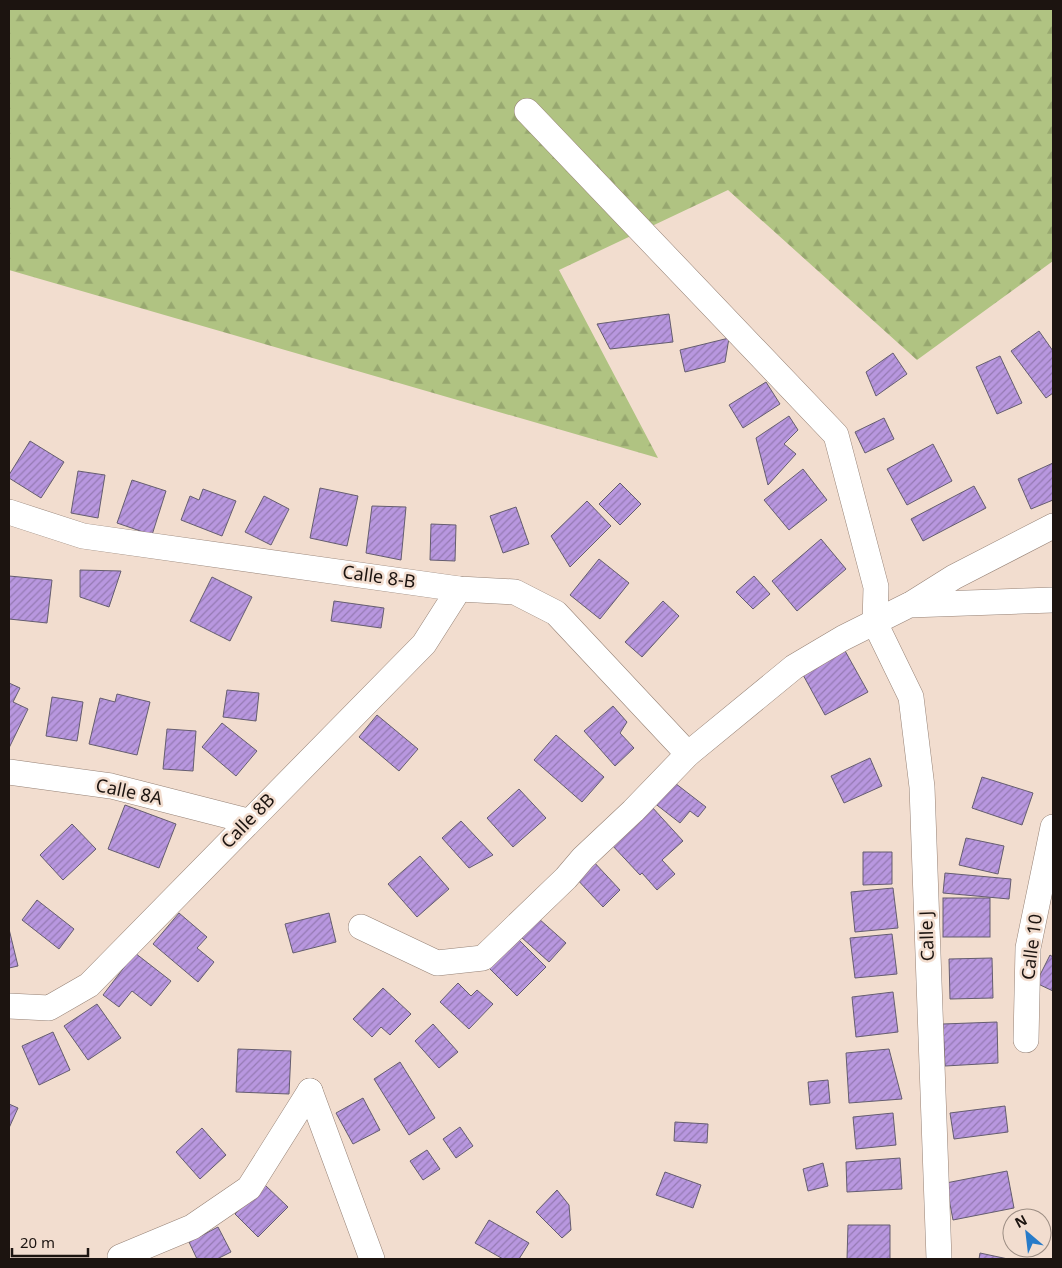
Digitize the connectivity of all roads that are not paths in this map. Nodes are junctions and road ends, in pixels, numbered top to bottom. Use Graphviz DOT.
graph roads {
  1 [pos="527,111"];
  2 [pos="9,512"];
  3 [pos="1053,526"];
  4 [pos="459,589"];
  5 [pos="1053,600"];
  6 [pos="909,606"];
  7 [pos="875,623"];
  8 [pos="688,754"];
  9 [pos="9,772"];
  10 [pos="248,821"];
  11 [pos="1053,826"];
  12 [pos="361,927"];
  13 [pos="9,1006"];
  14 [pos="1026,1040"];
  15 [pos="121,1258"];
  16 [pos="372,1259"];
  17 [pos="939,1259"];
  1 -- 7 [label="street"];
  2 -- 4 [label="street, Calle 8-B"];
  3 -- 6 [label="street"];
  4 -- 8 [label="street, Calle 8-B"];
  4 -- 10 [label="street, Calle 8B"];
  5 -- 6 [label="street"];
  6 -- 7 [label="street"];
  7 -- 8 [label="street"];
  7 -- 17 [label="street, Calle J"];
  8 -- 12 [label="street"];
  9 -- 10 [label="street, Calle 8A"];
  10 -- 13 [label="street, Calle 8B"];
  11 -- 14 [label="street, Calle 10"];
  15 -- 16 [label="street"];
}
